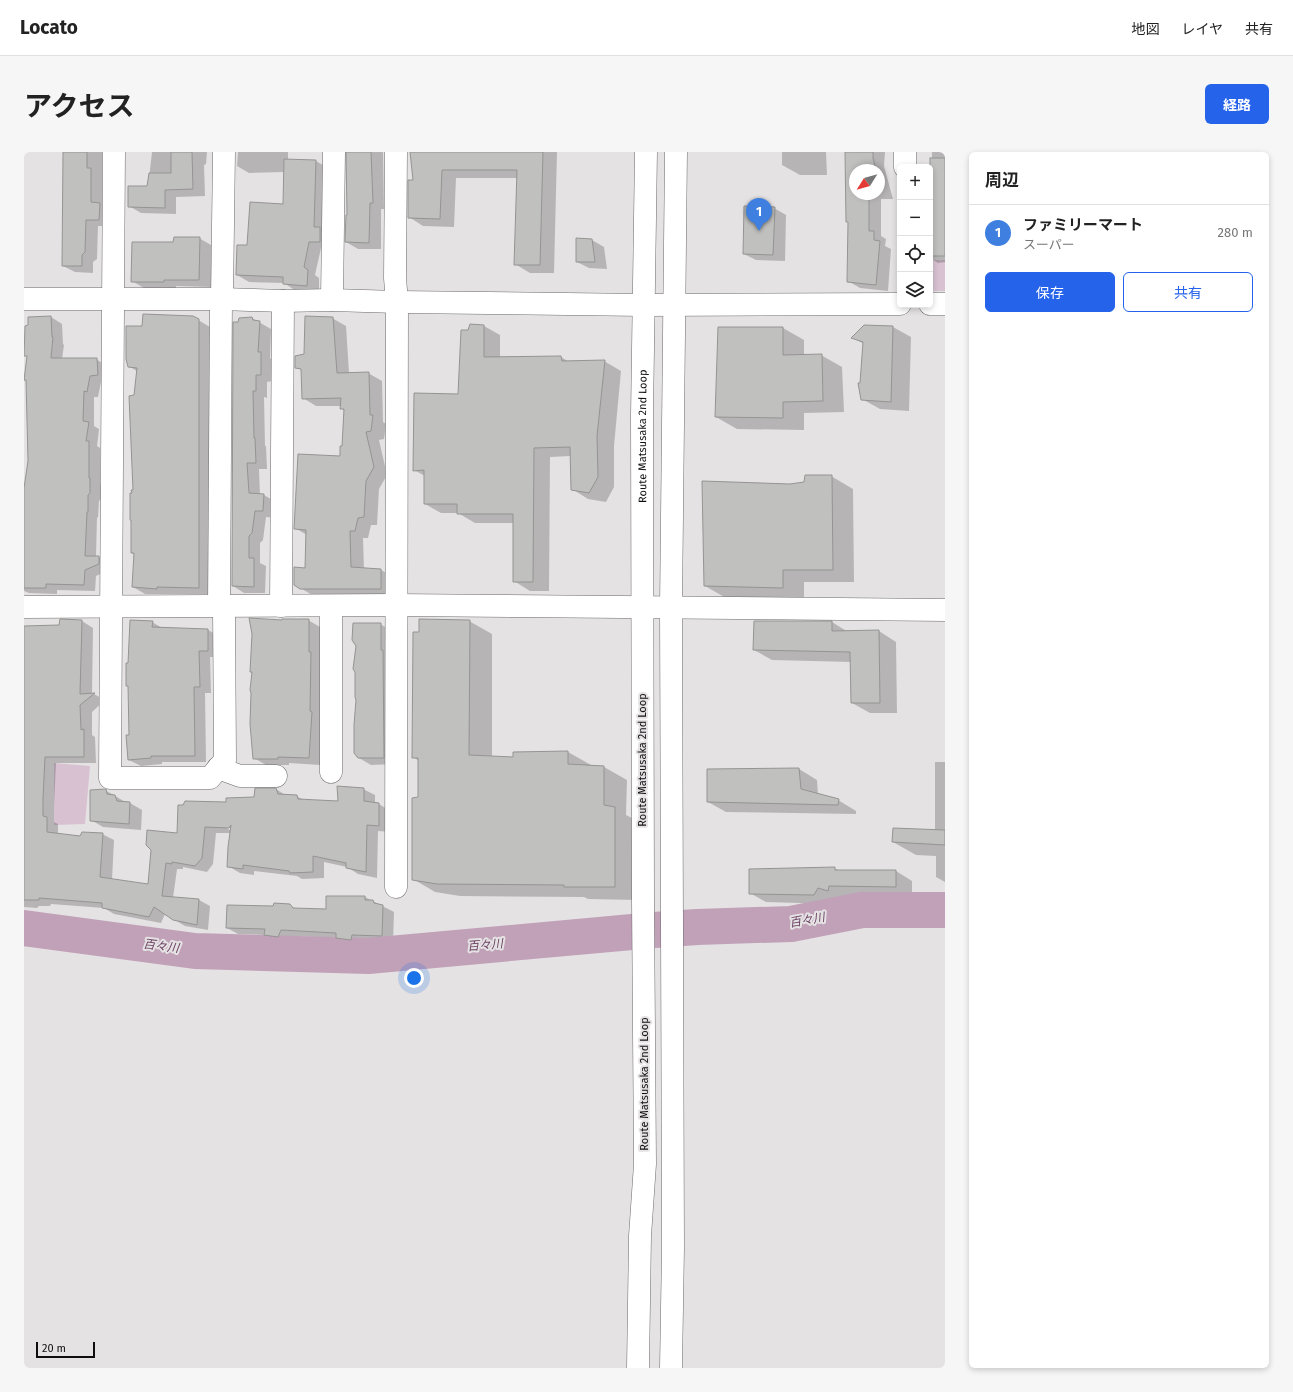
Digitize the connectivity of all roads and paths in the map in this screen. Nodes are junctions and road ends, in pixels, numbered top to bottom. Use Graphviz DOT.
graph roads {
  1 [pos="114,152"];
  2 [pos="224,152"];
  3 [pos="334,152"];
  4 [pos="396,152"];
  5 [pos="646,152"];
  6 [pos="676,152"];
  7 [pos="905,152"];
  8 [pos="905,164"];
  9 [pos="24,299"];
  10 [pos="222,299"];
  11 [pos="113,300"];
  12 [pos="282,300"];
  13 [pos="332,300"];
  14 [pos="397,302"];
  15 [pos="897,304"];
  16 [pos="933,304"];
  17 [pos="945,304"];
  18 [pos="644,305"];
  19 [pos="674,305"];
  20 [pos="396,605"];
  21 [pos="281,606"];
  22 [pos="331,606"];
  23 [pos="24,607"];
  24 [pos="111,607"];
  25 [pos="222,607"];
  26 [pos="642,607"];
  27 [pos="671,607"];
  28 [pos="945,610"];
  29 [pos="218,768"];
  30 [pos="331,772"];
  31 [pos="276,776"];
  32 [pos="396,887"];
  33 [pos="638,1368"];
  34 [pos="671,1368"];
  1 -- 11 [label="street"];
  2 -- 10 [label="street"];
  3 -- 13 [label="street"];
  4 -- 14 [label="street"];
  5 -- 18 [label="street, Route Matsusaka 2nd Loop"];
  6 -- 19 [label="street"];
  7 -- 8 [label="street"];
  9 -- 11 [label="street"];
  10 -- 11 [label="street"];
  10 -- 12 [label="street"];
  10 -- 25 [label="street"];
  11 -- 24 [label="street"];
  12 -- 13 [label="street"];
  12 -- 21 [label="street"];
  13 -- 14 [label="street"];
  14 -- 18 [label="street"];
  14 -- 20 [label="street"];
  15 -- 19 [label="street"];
  16 -- 17 [label="street"];
  18 -- 19 [label="street"];
  18 -- 26 [label="street, Route Matsusaka 2nd Loop"];
  19 -- 27 [label="street"];
  20 -- 22 [label="street"];
  20 -- 26 [label="street"];
  20 -- 32 [label="street"];
  21 -- 22 [label="street"];
  21 -- 25 [label="street"];
  22 -- 30 [label="street"];
  23 -- 24 [label="street"];
  24 -- 25 [label="street"];
  24 -- 29 [label="street"];
  25 -- 29 [label="street"];
  26 -- 27 [label="street"];
  26 -- 33 [label="street, Route Matsusaka 2nd Loop"];
  27 -- 28 [label="street"];
  27 -- 34 [label="street"];
  29 -- 31 [label="street"];
}
